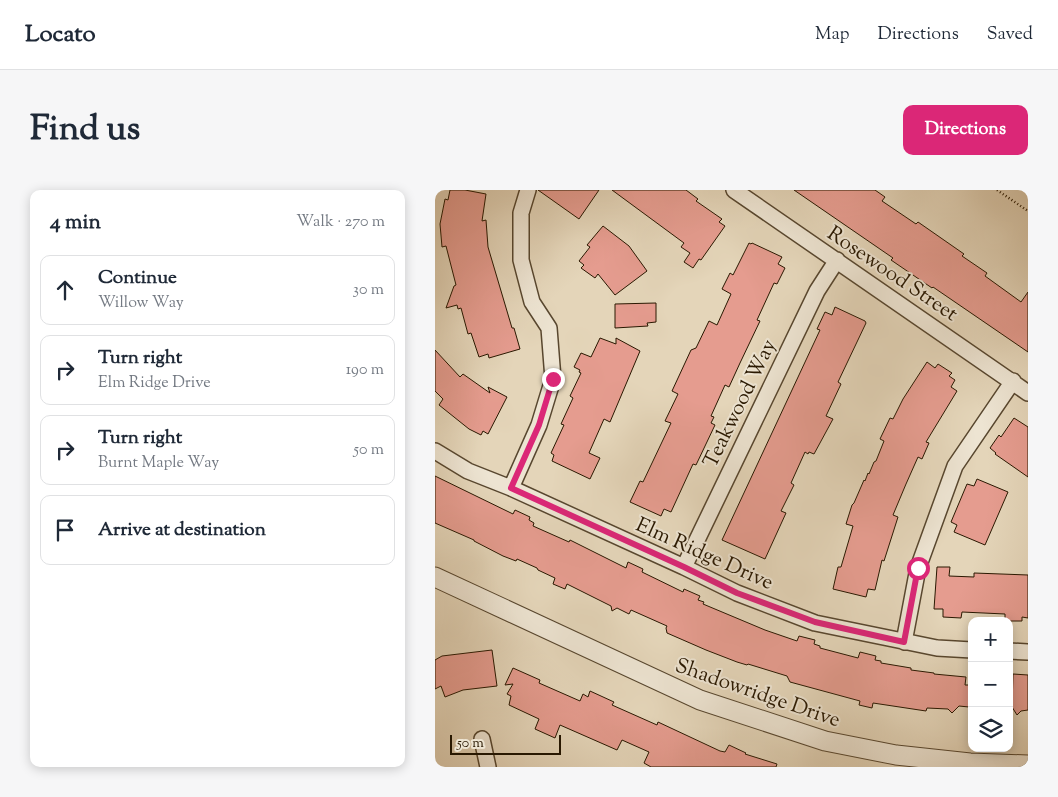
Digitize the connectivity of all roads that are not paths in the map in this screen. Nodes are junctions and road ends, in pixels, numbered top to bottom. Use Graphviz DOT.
graph roads {
  1 [pos="528,190"];
  2 [pos="734,190"];
  3 [pos="837,260"];
  4 [pos="1013,381"];
  5 [pos="1028,393"];
  6 [pos="435,451"];
  7 [pos="511,488"];
  8 [pos="684,567"];
  9 [pos="435,577"];
  10 [pos="904,642"];
  11 [pos="968,650"];
  12 [pos="1013,651"];
  13 [pos="1028,652"];
  14 [pos="481,739"];
  15 [pos="1028,765"];
  16 [pos="487,767"];
  1 -- 7 [label="street"];
  2 -- 3 [label="street, Rosewood Street"];
  3 -- 4 [label="street, Rosewood Street"];
  3 -- 8 [label="street, Teakwood Way"];
  4 -- 5 [label="street, Rosewood Street"];
  4 -- 10 [label="street"];
  6 -- 7 [label="street, Elm Ridge Drive"];
  7 -- 8 [label="street, Elm Ridge Drive"];
  8 -- 10 [label="street, Elm Ridge Drive"];
  9 -- 15 [label="street, Shadowridge Drive"];
  10 -- 11 [label="street, Elm Ridge Drive"];
  12 -- 13 [label="street"];
  14 -- 16 [label="street"];
}
